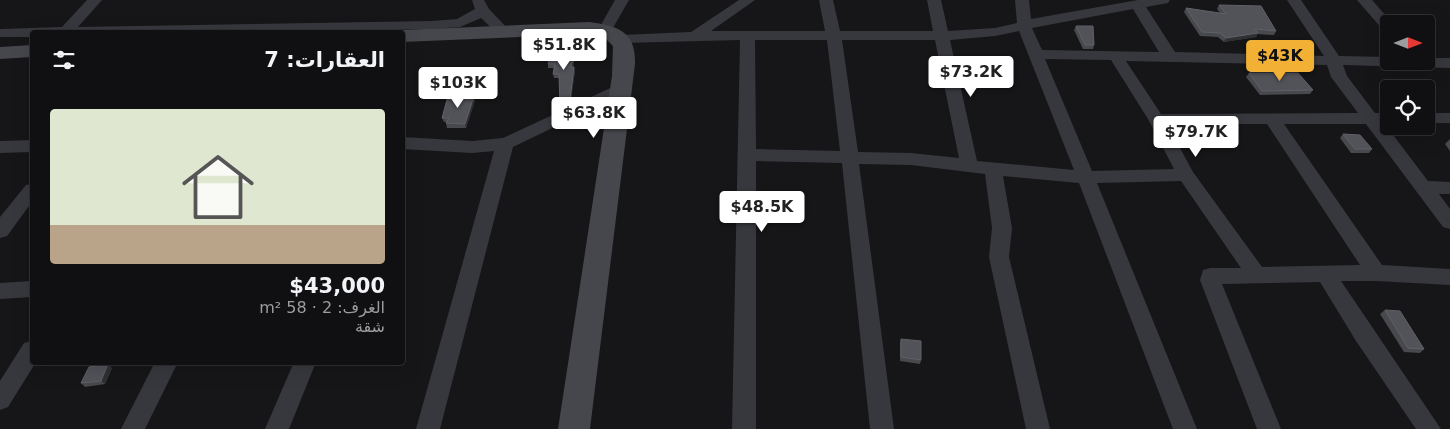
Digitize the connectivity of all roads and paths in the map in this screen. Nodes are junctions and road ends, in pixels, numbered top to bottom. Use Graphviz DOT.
graph roads {
  1 [pos="96,0"];
  2 [pos="622,0"];
  3 [pos="748,0"];
  4 [pos="826,0"];
  5 [pos="934,0"];
  6 [pos="1022,0"];
  7 [pos="1163,0"];
  8 [pos="1294,0"];
  9 [pos="1364,0"];
  10 [pos="480,5"];
  11 [pos="1137,5"];
  12 [pos="1380,18"];
  13 [pos="0,25"];
  14 [pos="1024,25"];
  15 [pos="68,30"];
  16 [pos="172,30"];
  17 [pos="504,32"];
  18 [pos="0,33"];
  19 [pos="613,34"];
  20 [pos="405,36"];
  21 [pos="694,36"];
  22 [pos="748,36"];
  23 [pos="942,36"];
  24 [pos="835,37"];
  25 [pos="30,40"];
  26 [pos="30,41"];
  27 [pos="30,41"];
  28 [pos="0,53"];
  29 [pos="1037,54"];
  30 [pos="1115,55"];
  31 [pos="1170,57"];
  32 [pos="1334,61"];
  33 [pos="1380,62"];
  34 [pos="1435,62"];
  35 [pos="1450,63"];
  36 [pos="621,88"];
  37 [pos="1271,118"];
  38 [pos="1380,118"];
  39 [pos="1435,118"];
  40 [pos="1450,118"];
  41 [pos="1156,119"];
  42 [pos="1380,119"];
  43 [pos="1391,135"];
  44 [pos="405,143"];
  45 [pos="504,144"];
  46 [pos="30,146"];
  47 [pos="0,147"];
  48 [pos="746,156"];
  49 [pos="849,158"];
  50 [pos="969,166"];
  51 [pos="993,168"];
  52 [pos="1186,175"];
  53 [pos="1086,177"];
  54 [pos="1424,187"];
  55 [pos="1450,188"];
  56 [pos="30,193"];
  57 [pos="1450,222"];
  58 [pos="0,232"];
  59 [pos="1325,273"];
  60 [pos="1376,273"];
  61 [pos="1257,275"];
  62 [pos="1450,277"];
  63 [pos="30,289"];
  64 [pos="0,291"];
  65 [pos="30,353"];
  66 [pos="166,365"];
  67 [pos="304,365"];
  68 [pos="0,400"];
  69 [pos="133,429"];
  70 [pos="278,429"];
  71 [pos="428,429"];
  72 [pos="574,429"];
  73 [pos="744,429"];
  74 [pos="882,429"];
  75 [pos="1038,429"];
  76 [pos="1185,429"];
  77 [pos="1269,429"];
  78 [pos="1429,429"];
  1 -- 15 [label="street"];
  2 -- 19 [label="street"];
  3 -- 21 [label="street"];
  4 -- 24 [label="street"];
  5 -- 23 [label="street"];
  6 -- 14 [label="street"];
  7 -- 11 [label="street"];
  8 -- 32 [label="street"];
  9 -- 12 [label="street"];
  10 -- 16 [label="street"];
  10 -- 17 [label="street"];
  11 -- 14 [label="street"];
  11 -- 31 [label="street"];
  13 -- 25 [label="street"];
  14 -- 23 [label="street"];
  14 -- 29 [label="street"];
  17 -- 19 [label="main road"];
  17 -- 20 [label="main road"];
  18 -- 26 [label="street"];
  19 -- 21 [label="street"];
  19 -- 36 [label="main road"];
  21 -- 22 [label="street"];
  22 -- 24 [label="street"];
  22 -- 48 [label="street"];
  23 -- 24 [label="street"];
  23 -- 50 [label="street"];
  24 -- 49 [label="street"];
  27 -- 28 [label="main road"];
  29 -- 30 [label="street"];
  29 -- 53 [label="street"];
  30 -- 31 [label="street"];
  30 -- 41 [label="street"];
  31 -- 32 [label="street"];
  32 -- 33 [label="street"];
  32 -- 38 [label="street"];
  34 -- 35 [label="street"];
  36 -- 45 [label="street"];
  36 -- 72 [label="main road"];
  37 -- 41 [label="street"];
  37 -- 42 [label="street"];
  37 -- 60 [label="street"];
  39 -- 40 [label="street"];
  41 -- 52 [label="street"];
  43 -- 54 [label="street"];
  44 -- 45 [label="street"];
  45 -- 71 [label="street"];
  46 -- 47 [label="street"];
  48 -- 49 [label="street"];
  48 -- 73 [label="street"];
  49 -- 50 [label="street"];
  49 -- 74 [label="street"];
  50 -- 51 [label="street"];
  51 -- 53 [label="street"];
  51 -- 75 [label="street"];
  52 -- 53 [label="street"];
  52 -- 61 [label="street"];
  53 -- 76 [label="street"];
  54 -- 55 [label="street"];
  54 -- 57 [label="street"];
  56 -- 58 [label="street"];
  59 -- 60 [label="street"];
  59 -- 61 [label="street"];
  59 -- 78 [label="street"];
  60 -- 62 [label="street"];
  61 -- 77 [label="street"];
  63 -- 64 [label="street"];
  65 -- 68 [label="street"];
  66 -- 69 [label="street"];
  67 -- 70 [label="street"];
}
